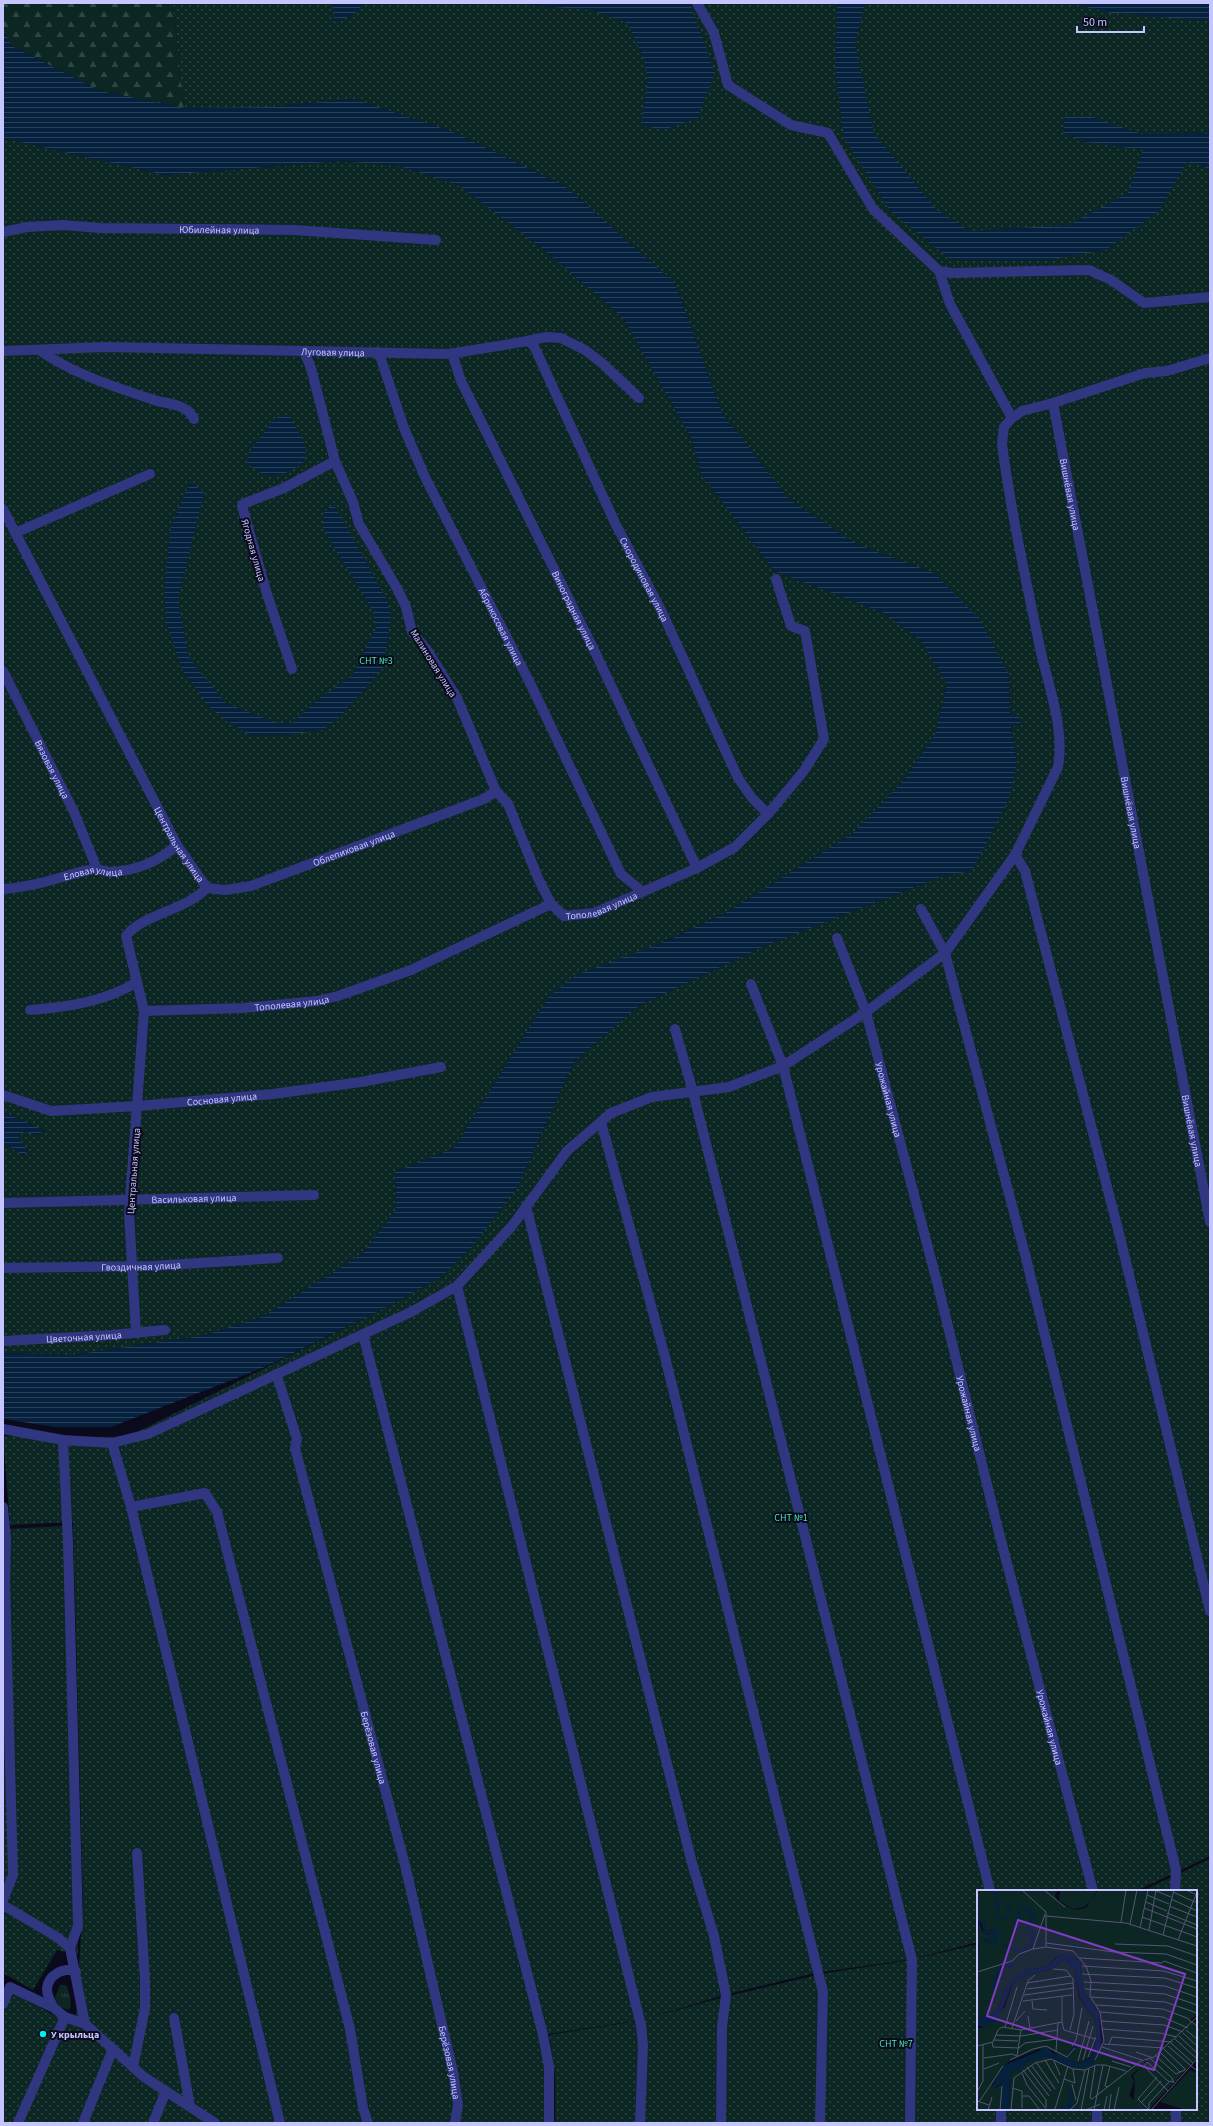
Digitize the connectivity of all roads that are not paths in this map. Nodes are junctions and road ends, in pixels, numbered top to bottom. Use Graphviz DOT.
graph roads {
  1 [pos="697,3"];
  2 [pos="3,232"];
  3 [pos="436,240"];
  4 [pos="939,271"];
  5 [pos="1210,297"];
  6 [pos="528,341"];
  7 [pos="39,350"];
  8 [pos="3,351"];
  9 [pos="304,351"];
  10 [pos="376,352"];
  11 [pos="452,353"];
  12 [pos="1210,358"];
  13 [pos="639,398"];
  14 [pos="1053,403"];
  15 [pos="1012,418"];
  16 [pos="194,419"];
  17 [pos="335,462"];
  18 [pos="150,474"];
  19 [pos="3,509"];
  20 [pos="15,534"];
  21 [pos="776,580"];
  22 [pos="292,669"];
  23 [pos="3,671"];
  24 [pos="496,791"];
  25 [pos="768,814"];
  26 [pos="177,845"];
  27 [pos="1015,855"];
  28 [pos="697,868"];
  29 [pos="97,869"];
  30 [pos="206,888"];
  31 [pos="3,889"];
  32 [pos="643,892"];
  33 [pos="551,904"];
  34 [pos="921,909"];
  35 [pos="837,938"];
  36 [pos="945,953"];
  37 [pos="137,982"];
  38 [pos="751,984"];
  39 [pos="30,1010"];
  40 [pos="144,1011"];
  41 [pos="866,1012"];
  42 [pos="675,1029"];
  43 [pos="783,1066"];
  44 [pos="441,1067"];
  45 [pos="693,1092"];
  46 [pos="3,1095"];
  47 [pos="138,1106"];
  48 [pos="601,1122"];
  49 [pos="314,1195"];
  50 [pos="130,1200"];
  51 [pos="3,1203"];
  52 [pos="526,1206"];
  53 [pos="1210,1222"];
  54 [pos="278,1258"];
  55 [pos="132,1266"];
  56 [pos="3,1268"];
  57 [pos="457,1286"];
  58 [pos="165,1330"];
  59 [pos="136,1333"];
  60 [pos="363,1334"];
  61 [pos="3,1341"];
  62 [pos="277,1376"];
  63 [pos="3,1429"];
  64 [pos="63,1440"];
  65 [pos="112,1443"];
  66 [pos="3,1507"];
  67 [pos="131,1507"];
  68 [pos="1210,1611"];
  69 [pos="137,1853"];
  70 [pos="990,1890"];
  71 [pos="1093,1890"];
  72 [pos="1175,1890"];
  73 [pos="3,1900"];
  74 [pos="3,1905"];
  75 [pos="70,1948"];
  76 [pos="76,1972"];
  77 [pos="3,2004"];
  78 [pos="54,2008"];
  79 [pos="65,2017"];
  80 [pos="174,2018"];
  81 [pos="85,2024"];
  82 [pos="113,2049"];
  83 [pos="133,2067"];
  84 [pos="166,2091"];
  85 [pos="190,2106"];
  86 [pos="1001,2110"];
  87 [pos="1097,2110"];
  88 [pos="1176,2110"];
  89 [pos="18,2123"];
  90 [pos="83,2123"];
  91 [pos="153,2123"];
  92 [pos="216,2123"];
  93 [pos="280,2123"];
  94 [pos="368,2123"];
  95 [pos="455,2123"];
  96 [pos="549,2123"];
  97 [pos="640,2123"];
  98 [pos="721,2123"];
  99 [pos="820,2123"];
  100 [pos="910,2123"];
  101 [pos="1001,2123"];
  102 [pos="1097,2123"];
  103 [pos="1176,2123"];
  1 -- 4 [label="street"];
  2 -- 3 [label="street, Юбилейная улица"];
  4 -- 5 [label="street"];
  4 -- 15 [label="street"];
  6 -- 11 [label="street, Луговая улица"];
  6 -- 13 [label="street, Луговая улица"];
  6 -- 25 [label="street, Смородиновая улица"];
  7 -- 8 [label="street, Луговая улица"];
  7 -- 9 [label="street, Луговая улица"];
  7 -- 16 [label="street"];
  9 -- 10 [label="street, Луговая улица"];
  9 -- 17 [label="street, Малиновая улица"];
  10 -- 11 [label="street, Луговая улица"];
  10 -- 32 [label="street, Абрикосовая улица"];
  11 -- 28 [label="street, Виноградная улица"];
  12 -- 14 [label="street"];
  14 -- 15 [label="street"];
  14 -- 53 [label="street, Вишнёвая улица"];
  15 -- 27 [label="street"];
  17 -- 22 [label="street, Ягодная улица"];
  17 -- 24 [label="street, Малиновая улица"];
  18 -- 20 [label="street"];
  19 -- 20 [label="street, Центральная улица"];
  20 -- 26 [label="street, Центральная улица"];
  21 -- 25 [label="street, Тополевая улица"];
  23 -- 29 [label="street, Вязовая улица"];
  24 -- 30 [label="street, Облепиховая улица"];
  24 -- 33 [label="street, Малиновая улица"];
  25 -- 28 [label="street, Тополевая улица"];
  26 -- 29 [label="street, Еловая улица"];
  26 -- 30 [label="street, Центральная улица"];
  27 -- 36 [label="street"];
  27 -- 68 [label="street"];
  28 -- 32 [label="street, Тополевая улица"];
  29 -- 31 [label="street, Еловая улица"];
  30 -- 37 [label="street, Центральная улица"];
  32 -- 33 [label="street, Тополевая улица"];
  33 -- 40 [label="street, Тополевая улица"];
  34 -- 36 [label="street"];
  35 -- 41 [label="street, Урожайная улица"];
  36 -- 41 [label="street"];
  36 -- 72 [label="street"];
  37 -- 39 [label="street"];
  37 -- 40 [label="street, Центральная улица"];
  38 -- 43 [label="street"];
  40 -- 47 [label="street, Центральная улица"];
  41 -- 43 [label="street"];
  41 -- 71 [label="street, Урожайная улица"];
  42 -- 45 [label="street"];
  43 -- 45 [label="street"];
  43 -- 70 [label="street"];
  44 -- 47 [label="street, Сосновая улица"];
  45 -- 48 [label="street"];
  45 -- 100 [label="street"];
  46 -- 47 [label="street, Сосновая улица"];
  47 -- 50 [label="street, Центральная улица"];
  48 -- 52 [label="street"];
  48 -- 99 [label="street"];
  49 -- 50 [label="street, Васильковая улица"];
  50 -- 51 [label="street, Васильковая улица"];
  50 -- 55 [label="street, Центральная улица"];
  52 -- 57 [label="street"];
  52 -- 98 [label="street"];
  54 -- 55 [label="street, Гвоздичная улица"];
  55 -- 56 [label="street, Гвоздичная улица"];
  55 -- 59 [label="street, Центральная улица"];
  57 -- 60 [label="street"];
  57 -- 97 [label="street"];
  58 -- 59 [label="street, Цветочная улица"];
  59 -- 61 [label="street, Цветочная улица"];
  60 -- 62 [label="street"];
  60 -- 96 [label="street"];
  62 -- 65 [label="street"];
  62 -- 95 [label="street, Берёзовая улица"];
  63 -- 64 [label="street"];
  64 -- 65 [label="street"];
  64 -- 75 [label="street"];
  65 -- 67 [label="street"];
  66 -- 73 [label="street"];
  67 -- 93 [label="street"];
  67 -- 94 [label="street"];
  69 -- 83 [label="street"];
  74 -- 75 [label="street"];
  75 -- 76 [label="street"];
  76 -- 78 [label="street"];
  76 -- 81 [label="street"];
  77 -- 78 [label="street"];
  78 -- 79 [label="street"];
  79 -- 81 [label="street"];
  79 -- 89 [label="street"];
  80 -- 85 [label="street"];
  81 -- 82 [label="street"];
  82 -- 83 [label="street"];
  82 -- 90 [label="street"];
  83 -- 84 [label="street"];
  84 -- 85 [label="street"];
  84 -- 91 [label="street"];
  85 -- 92 [label="street"];
  86 -- 101 [label="street"];
  87 -- 102 [label="street"];
  88 -- 103 [label="street"];
}
